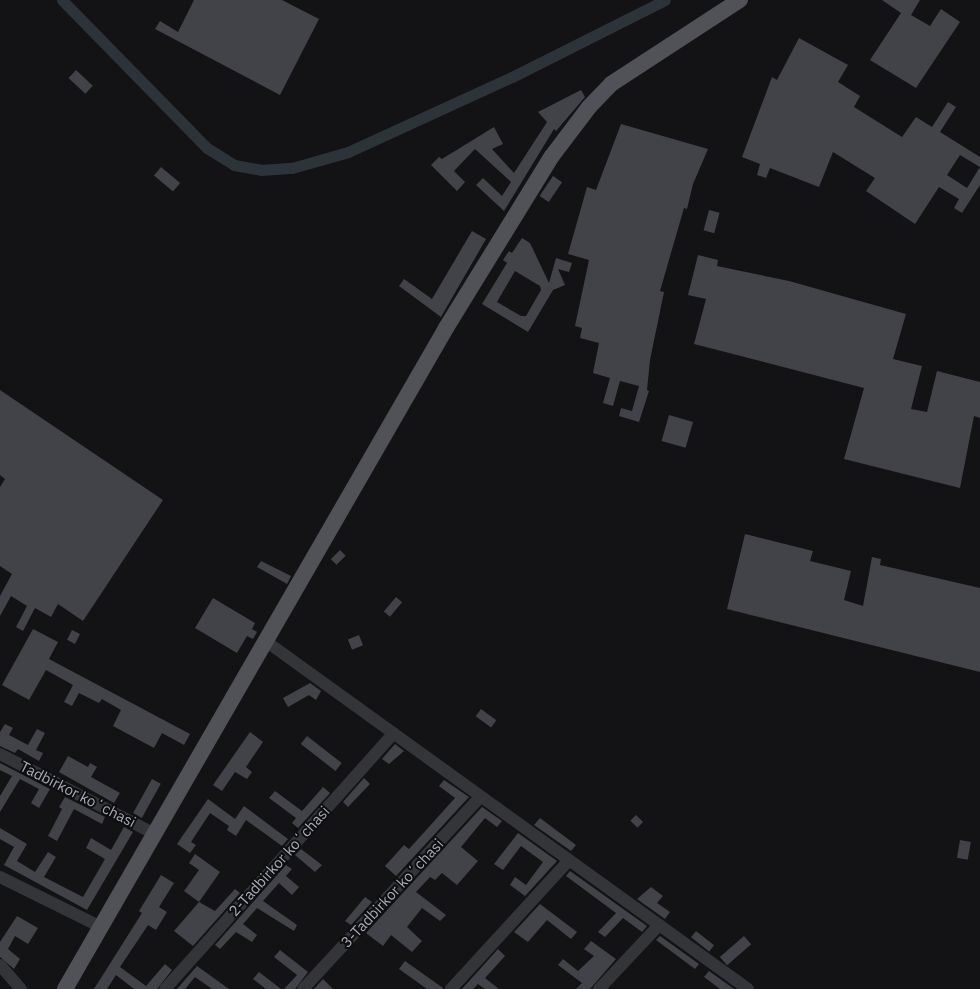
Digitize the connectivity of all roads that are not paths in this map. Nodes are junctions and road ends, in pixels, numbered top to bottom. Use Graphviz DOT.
graph roads {
  1 [pos="740,0"];
  2 [pos="267,642"];
  3 [pos="394,733"];
  4 [pos="0,754"];
  5 [pos="480,797"];
  6 [pos="155,834"];
  7 [pos="569,860"];
  8 [pos="0,877"];
  9 [pos="659,925"];
  10 [pos="101,927"];
  11 [pos="0,965"];
  12 [pos="21,989"];
  13 [pos="65,989"];
  14 [pos="165,989"];
  15 [pos="303,989"];
  16 [pos="451,989"];
  17 [pos="599,989"];
  18 [pos="747,989"];
  1 -- 2 [label="main road"];
  2 -- 3 [label="street"];
  2 -- 6 [label="main road"];
  3 -- 5 [label="street"];
  3 -- 14 [label="street, 2-Tadbirkor koʻchasi"];
  4 -- 6 [label="street, Tadbirkor koʻchasi"];
  5 -- 7 [label="street"];
  5 -- 15 [label="street, 3-Tadbirkor koʻchasi"];
  6 -- 10 [label="main road"];
  7 -- 9 [label="street"];
  7 -- 16 [label="street"];
  8 -- 10 [label="street"];
  9 -- 17 [label="street"];
  9 -- 18 [label="street"];
  10 -- 13 [label="main road"];
  11 -- 12 [label="street"];
}
